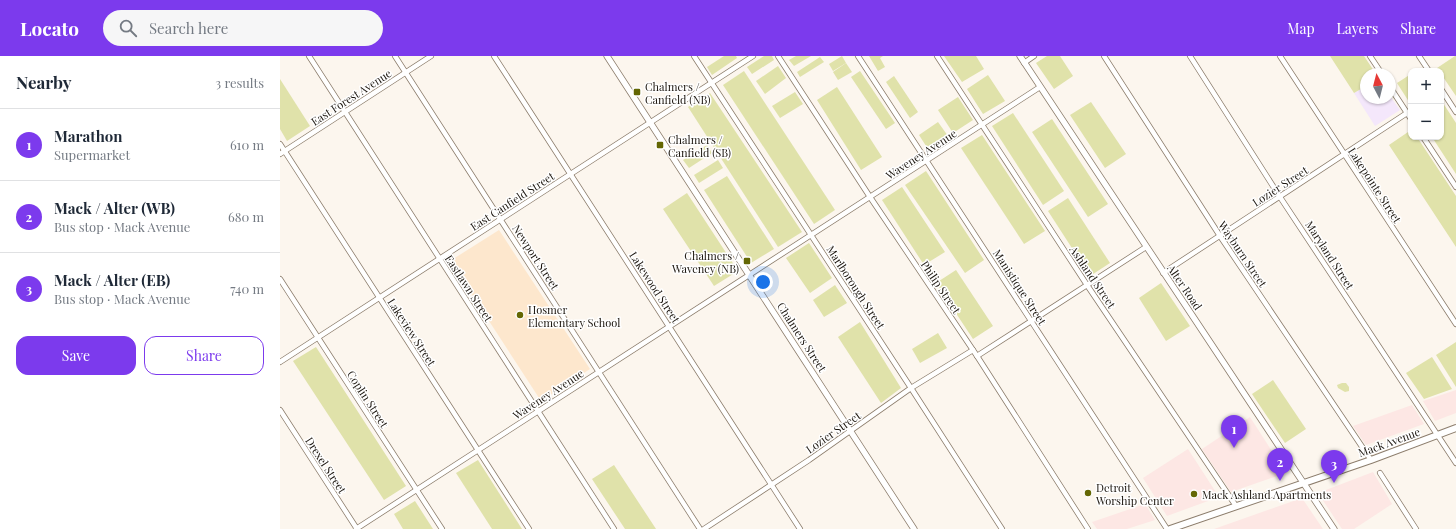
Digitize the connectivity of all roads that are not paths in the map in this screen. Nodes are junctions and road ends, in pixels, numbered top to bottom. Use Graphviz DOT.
graph roads {
  1 [pos="309,56"];
  2 [pos="395,56"];
  3 [pos="431,56"];
  4 [pos="494,56"];
  5 [pos="607,56"];
  6 [pos="694,56"];
  7 [pos="753,56"];
  8 [pos="778,56"];
  9 [pos="858,56"];
  10 [pos="938,56"];
  11 [pos="1020,56"];
  12 [pos="1034,56"];
  13 [pos="1104,56"];
  14 [pos="1190,56"];
  15 [pos="1280,56"];
  16 [pos="1370,56"];
  17 [pos="1419,56"];
  18 [pos="1024,63"];
  19 [pos="1378,68"];
  20 [pos="1427,68"];
  21 [pos="406,73"];
  22 [pos="712,83"];
  23 [pos="1040,87"];
  24 [pos="1444,94"];
  25 [pos="1396,96"];
  26 [pos="345,112"];
  27 [pos="1456,112"];
  28 [pos="1407,113"];
  29 [pos="651,122"];
  30 [pos="982,125"];
  31 [pos="1425,140"];
  32 [pos="280,144"];
  33 [pos="282,152"];
  34 [pos="1344,154"];
  35 [pos="926,161"];
  36 [pos="571,174"];
  37 [pos="1455,185"];
  38 [pos="870,197"];
  39 [pos="1280,197"];
  40 [pos="500,220"];
  41 [pos="810,235"];
  42 [pos="1220,236"];
  43 [pos="1146,247"];
  44 [pos="439,259"];
  45 [pos="1163,273"];
  46 [pos="749,274"];
  47 [pos="280,279"];
  48 [pos="1087,285"];
  49 [pos="379,298"];
  50 [pos="1031,321"];
  51 [pos="1456,324"];
  52 [pos="670,326"];
  53 [pos="318,337"];
  54 [pos="973,350"];
  55 [pos="977,356"];
  56 [pos="280,362"];
  57 [pos="600,372"];
  58 [pos="911,388"];
  59 [pos="280,410"];
  60 [pos="538,411"];
  61 [pos="1456,428"];
  62 [pos="850,431"];
  63 [pos="1438,435"];
  64 [pos="478,450"];
  65 [pos="1371,460"];
  66 [pos="1456,463"];
  67 [pos="1380,473"];
  68 [pos="1303,483"];
  69 [pos="772,485"];
  70 [pos="416,490"];
  71 [pos="1236,506"];
  72 [pos="356,529"];
  73 [pos="442,529"];
  74 [pos="529,529"];
  75 [pos="614,529"];
  76 [pos="700,529"];
  77 [pos="704,529"];
  78 [pos="800,529"];
  79 [pos="914,529"];
  80 [pos="1002,529"];
  81 [pos="1088,529"];
  82 [pos="1168,529"];
  83 [pos="1334,529"];
  84 [pos="1416,529"];
  1 -- 26 [label="street, Eastlawn Street"];
  2 -- 21 [label="street, Newport Street"];
  3 -- 21 [label="street, East Forest Avenue"];
  4 -- 36 [label="street, Lakewood Street"];
  5 -- 29 [label="street, Chalmers Street"];
  6 -- 22 [label="street, Marlborough Street"];
  7 -- 22 [label="street, East Canfield Street"];
  8 -- 38 [label="street, Philip Street"];
  9 -- 35 [label="street, Manistique Street"];
  10 -- 30 [label="street, Ashland Street"];
  11 -- 18 [label="street, Alter Road"];
  12 -- 18 [label="street"];
  13 -- 42 [label="street, Wayburn Street"];
  14 -- 39 [label="street, Maryland Street"];
  15 -- 34 [label="street, Lakepointe Street"];
  16 -- 19 [label="street"];
  17 -- 20 [label="street"];
  18 -- 23 [label="street, Alter Road"];
  21 -- 26 [label="street, East Forest Avenue"];
  21 -- 40 [label="street, Newport Street"];
  22 -- 29 [label="street, East Canfield Street"];
  22 -- 41 [label="street, Marlborough Street"];
  23 -- 30 [label="street, Waveney Avenue"];
  23 -- 43 [label="street, Alter Road"];
  24 -- 27 [label="street"];
  25 -- 28 [label="street"];
  26 -- 33 [label="street, East Forest Avenue"];
  26 -- 44 [label="street, Eastlawn Street"];
  28 -- 34 [label="street, Lozier Street"];
  29 -- 36 [label="street, East Canfield Street"];
  29 -- 46 [label="street, Chalmers Street"];
  30 -- 35 [label="street, Waveney Avenue"];
  30 -- 48 [label="street, Ashland Street"];
  31 -- 37 [label="street"];
  32 -- 33 [label="street, Lakeview Street"];
  33 -- 49 [label="street, Lakeview Street"];
  34 -- 39 [label="street, Lozier Street"];
  34 -- 51 [label="street, Lakepointe Street"];
  35 -- 38 [label="street, Waveney Avenue"];
  35 -- 50 [label="street, Manistique Street"];
  36 -- 40 [label="street, East Canfield Street"];
  36 -- 52 [label="street, Lakewood Street"];
  38 -- 41 [label="street, Waveney Avenue"];
  38 -- 54 [label="street, Philip Street"];
  39 -- 42 [label="street, Lozier Street"];
  39 -- 63 [label="street, Maryland Street"];
  40 -- 44 [label="street, East Canfield Street"];
  40 -- 57 [label="street, Newport Street"];
  41 -- 46 [label="street, Waveney Avenue"];
  41 -- 58 [label="street, Marlborough Street"];
  42 -- 45 [label="street, Lozier Street"];
  42 -- 65 [label="street, Wayburn Street"];
  43 -- 45 [label="street, Alter Road"];
  43 -- 48 [label="street"];
  44 -- 49 [label="street, East Canfield Street"];
  44 -- 60 [label="street, Eastlawn Street"];
  45 -- 68 [label="street, Alter Road"];
  46 -- 52 [label="street, Waveney Avenue"];
  46 -- 62 [label="street, Chalmers Street"];
  47 -- 53 [label="street, Coplin Street"];
  48 -- 50 [label="street"];
  48 -- 71 [label="street, Ashland Street"];
  49 -- 53 [label="street, East Canfield Street"];
  49 -- 64 [label="street, Lakeview Street"];
  50 -- 55 [label="street"];
  50 -- 82 [label="street, Manistique Street"];
  52 -- 57 [label="street, Waveney Avenue"];
  52 -- 69 [label="street, Lakewood Street"];
  53 -- 56 [label="street, East Canfield Street"];
  53 -- 70 [label="street, Coplin Street"];
  54 -- 55 [label="street, Philip Street"];
  54 -- 58 [label="street, Lozier Street"];
  55 -- 81 [label="street, Philip Street"];
  57 -- 60 [label="street, Waveney Avenue"];
  57 -- 76 [label="street, Newport Street"];
  58 -- 62 [label="street, Lozier Street"];
  58 -- 80 [label="street, Marlborough Street"];
  59 -- 72 [label="street, Drexel Street"];
  60 -- 64 [label="street, Waveney Avenue"];
  60 -- 75 [label="street, Eastlawn Street"];
  61 -- 63 [label="main road, Mack Avenue"];
  62 -- 69 [label="street, Lozier Street"];
  62 -- 79 [label="street, Chalmers Street"];
  63 -- 65 [label="main road, Mack Avenue"];
  63 -- 66 [label="street, Maryland Street"];
  64 -- 70 [label="street, Waveney Avenue"];
  64 -- 74 [label="street, Lakeview Street"];
  65 -- 68 [label="main road, Mack Avenue"];
  67 -- 84 [label="street"];
  68 -- 71 [label="main road, Mack Avenue"];
  68 -- 83 [label="street, Alter Road"];
  69 -- 77 [label="street, Lozier Street"];
  69 -- 78 [label="street, Lakewood Street"];
  70 -- 72 [label="street, Waveney Avenue"];
  70 -- 73 [label="street, Coplin Street"];
  71 -- 82 [label="main road, Mack Avenue"];
}
